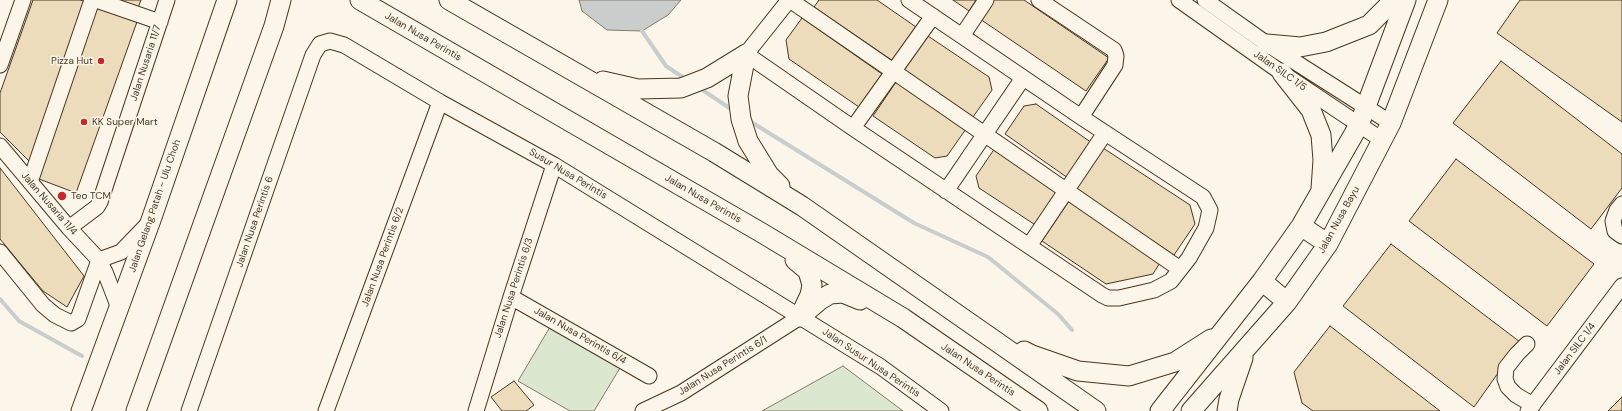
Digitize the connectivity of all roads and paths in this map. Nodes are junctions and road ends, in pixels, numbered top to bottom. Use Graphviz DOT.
graph roads {
  1 [pos="23,0"];
  2 [pos="92,0"];
  3 [pos="96,0"];
  4 [pos="167,0"];
  5 [pos="281,0"];
  6 [pos="295,0"];
  7 [pos="354,0"];
  8 [pos="360,0"];
  9 [pos="449,0"];
  10 [pos="790,0"];
  11 [pos="909,0"];
  12 [pos="986,0"];
  13 [pos="1040,0"];
  14 [pos="1179,0"];
  15 [pos="1205,0"];
  16 [pos="1394,0"];
  17 [pos="1406,0"];
  18 [pos="1438,0"];
  19 [pos="226,1"];
  20 [pos="378,11"];
  21 [pos="933,16"];
  22 [pos="160,22"];
  23 [pos="274,26"];
  24 [pos="962,36"];
  25 [pos="330,41"];
  26 [pos="1267,44"];
  27 [pos="746,54"];
  28 [pos="0,65"];
  29 [pos="893,71"];
  30 [pos="1282,72"];
  31 [pos="583,77"];
  32 [pos="1023,78"];
  33 [pos="440,102"];
  34 [pos="1366,107"];
  35 [pos="1081,118"];
  36 [pos="1391,123"];
  37 [pos="1359,125"];
  38 [pos="853,128"];
  39 [pos="1105,133"];
  40 [pos="985,134"];
  41 [pos="1382,140"];
  42 [pos="0,146"];
  43 [pos="554,165"];
  44 [pos="30,182"];
  45 [pos="946,191"];
  46 [pos="1066,191"];
  47 [pos="1321,192"];
  48 [pos="1622,204"];
  49 [pos="802,206"];
  50 [pos="151,220"];
  51 [pos="1301,226"];
  52 [pos="69,228"];
  53 [pos="762,233"];
  54 [pos="1622,236"];
  55 [pos="1328,244"];
  56 [pos="1029,246"];
  57 [pos="0,252"];
  58 [pos="99,260"];
  59 [pos="1180,269"];
  60 [pos="1262,281"];
  61 [pos="1622,286"];
  62 [pos="511,297"];
  63 [pos="1287,302"];
  64 [pos="119,308"];
  65 [pos="955,312"];
  66 [pos="800,317"];
  67 [pos="903,318"];
  68 [pos="1223,332"];
  69 [pos="1527,344"];
  70 [pos="1246,349"];
  71 [pos="649,376"];
  72 [pos="1530,408"];
  73 [pos="81,411"];
  74 [pos="136,411"];
  75 [pos="189,411"];
  76 [pos="326,411"];
  77 [pos="476,411"];
  78 [pos="643,411"];
  79 [pos="941,411"];
  80 [pos="1038,411"];
  81 [pos="1096,411"];
  82 [pos="1160,411"];
  83 [pos="1191,411"];
  84 [pos="1227,411"];
  1 -- 28 [label="street"];
  2 -- 44 [label="street"];
  3 -- 22 [label="street"];
  4 -- 22 [label="street, Jalan Nusaria 11/7"];
  5 -- 23 [label="main road"];
  6 -- 23 [label="main road"];
  7 -- 20 [label="main road"];
  8 -- 20 [label="main road, Jalan Nusa Perintis"];
  9 -- 31 [label="main road"];
  10 -- 27 [label="street"];
  10 -- 29 [label="street"];
  11 -- 21 [label="street"];
  12 -- 24 [label="street"];
  13 -- 35 [label="street"];
  14 -- 30 [label="street, Jalan SILC 1/5"];
  15 -- 26 [label="street, Jalan SILC 1/5"];
  16 -- 26 [label="main road"];
  17 -- 34 [label="main road"];
  18 -- 36 [label="main road, Jalan Nusa Bayu"];
  19 -- 50 [label="main road, Jalan Gelang Patah - Ulu Choh"];
  20 -- 53 [label="main road, Jalan Nusa Perintis"];
  21 -- 24 [label="street"];
  21 -- 29 [label="street"];
  22 -- 52 [label="street, Jalan Nusaria 11/7"];
  23 -- 74 [label="main road"];
  24 -- 32 [label="street"];
  25 -- 33 [label="street, Susur Nusa Perintis"];
  25 -- 75 [label="street, Jalan Nusa Perintis 6"];
  26 -- 34 [label="street, Jalan SILC 1/5"];
  27 -- 31 [label="main road"];
  27 -- 38 [label="street"];
  27 -- 49 [label="main road"];
  29 -- 38 [label="street"];
  29 -- 40 [label="street"];
  30 -- 37 [label="street, Jalan SILC 1/5"];
  30 -- 47 [label="main road"];
  31 -- 49 [label="main road"];
  32 -- 35 [label="street"];
  32 -- 40 [label="street"];
  33 -- 43 [label="street, Susur Nusa Perintis"];
  33 -- 76 [label="street, Jalan Nusa Perintis 6/2"];
  34 -- 36 [label="street, Jalan SILC 1/5"];
  34 -- 37 [label="main road"];
  35 -- 39 [label="street"];
  36 -- 41 [label="main road, Jalan Nusa Bayu"];
  37 -- 41 [label="street, Jalan SILC 1/5"];
  37 -- 47 [label="main road"];
  38 -- 45 [label="street"];
  39 -- 46 [label="street"];
  39 -- 59 [label="street"];
  40 -- 45 [label="street"];
  40 -- 46 [label="street"];
  41 -- 55 [label="main road, Jalan Nusa Bayu"];
  42 -- 44 [label="street, Jalan Nusaria 11/4"];
  43 -- 62 [label="street, Jalan Nusa Perintis 6/3"];
  43 -- 66 [label="street, Susur Nusa Perintis"];
  44 -- 52 [label="street, Jalan Nusaria 11/4"];
  45 -- 56 [label="street"];
  46 -- 56 [label="street"];
  46 -- 59 [label="street"];
  47 -- 51 [label="main road"];
  48 -- 54 [label="street"];
  49 -- 65 [label="main road"];
  50 -- 58 [label="street"];
  50 -- 64 [label="main road, Jalan Gelang Patah - Ulu Choh"];
  51 -- 55 [label="main road"];
  51 -- 60 [label="main road"];
  52 -- 58 [label="street, Jalan Nusaria 11/4"];
  53 -- 66 [label="main road"];
  53 -- 67 [label="main road, Jalan Nusa Perintis"];
  55 -- 63 [label="main road, Jalan Nusa Bayu"];
  56 -- 59 [label="street"];
  57 -- 58 [label="street"];
  58 -- 64 [label="street, Jalan Nusaria 11/4"];
  60 -- 63 [label="main road"];
  60 -- 68 [label="main road"];
  61 -- 72 [label="street, Jalan SILC 1/4"];
  62 -- 71 [label="street, Jalan Nusa Perintis 6/4"];
  62 -- 77 [label="street, Jalan Nusa Perintis 6/3"];
  63 -- 70 [label="main road, Jalan Nusa Bayu"];
  64 -- 73 [label="main road, Jalan Gelang Patah - Ulu Choh"];
  65 -- 68 [label="main road"];
  65 -- 81 [label="main road"];
  66 -- 67 [label="main road"];
  66 -- 78 [label="street, Jalan Nusa Perintis 6/1"];
  66 -- 79 [label="street, Jalan Susur Nusa Perintis"];
  67 -- 80 [label="main road, Jalan Nusa Perintis"];
  68 -- 82 [label="main road"];
  69 -- 72 [label="street"];
  70 -- 83 [label="main road, Jalan Nusa Bayu"];
  70 -- 84 [label="main road"];
}
